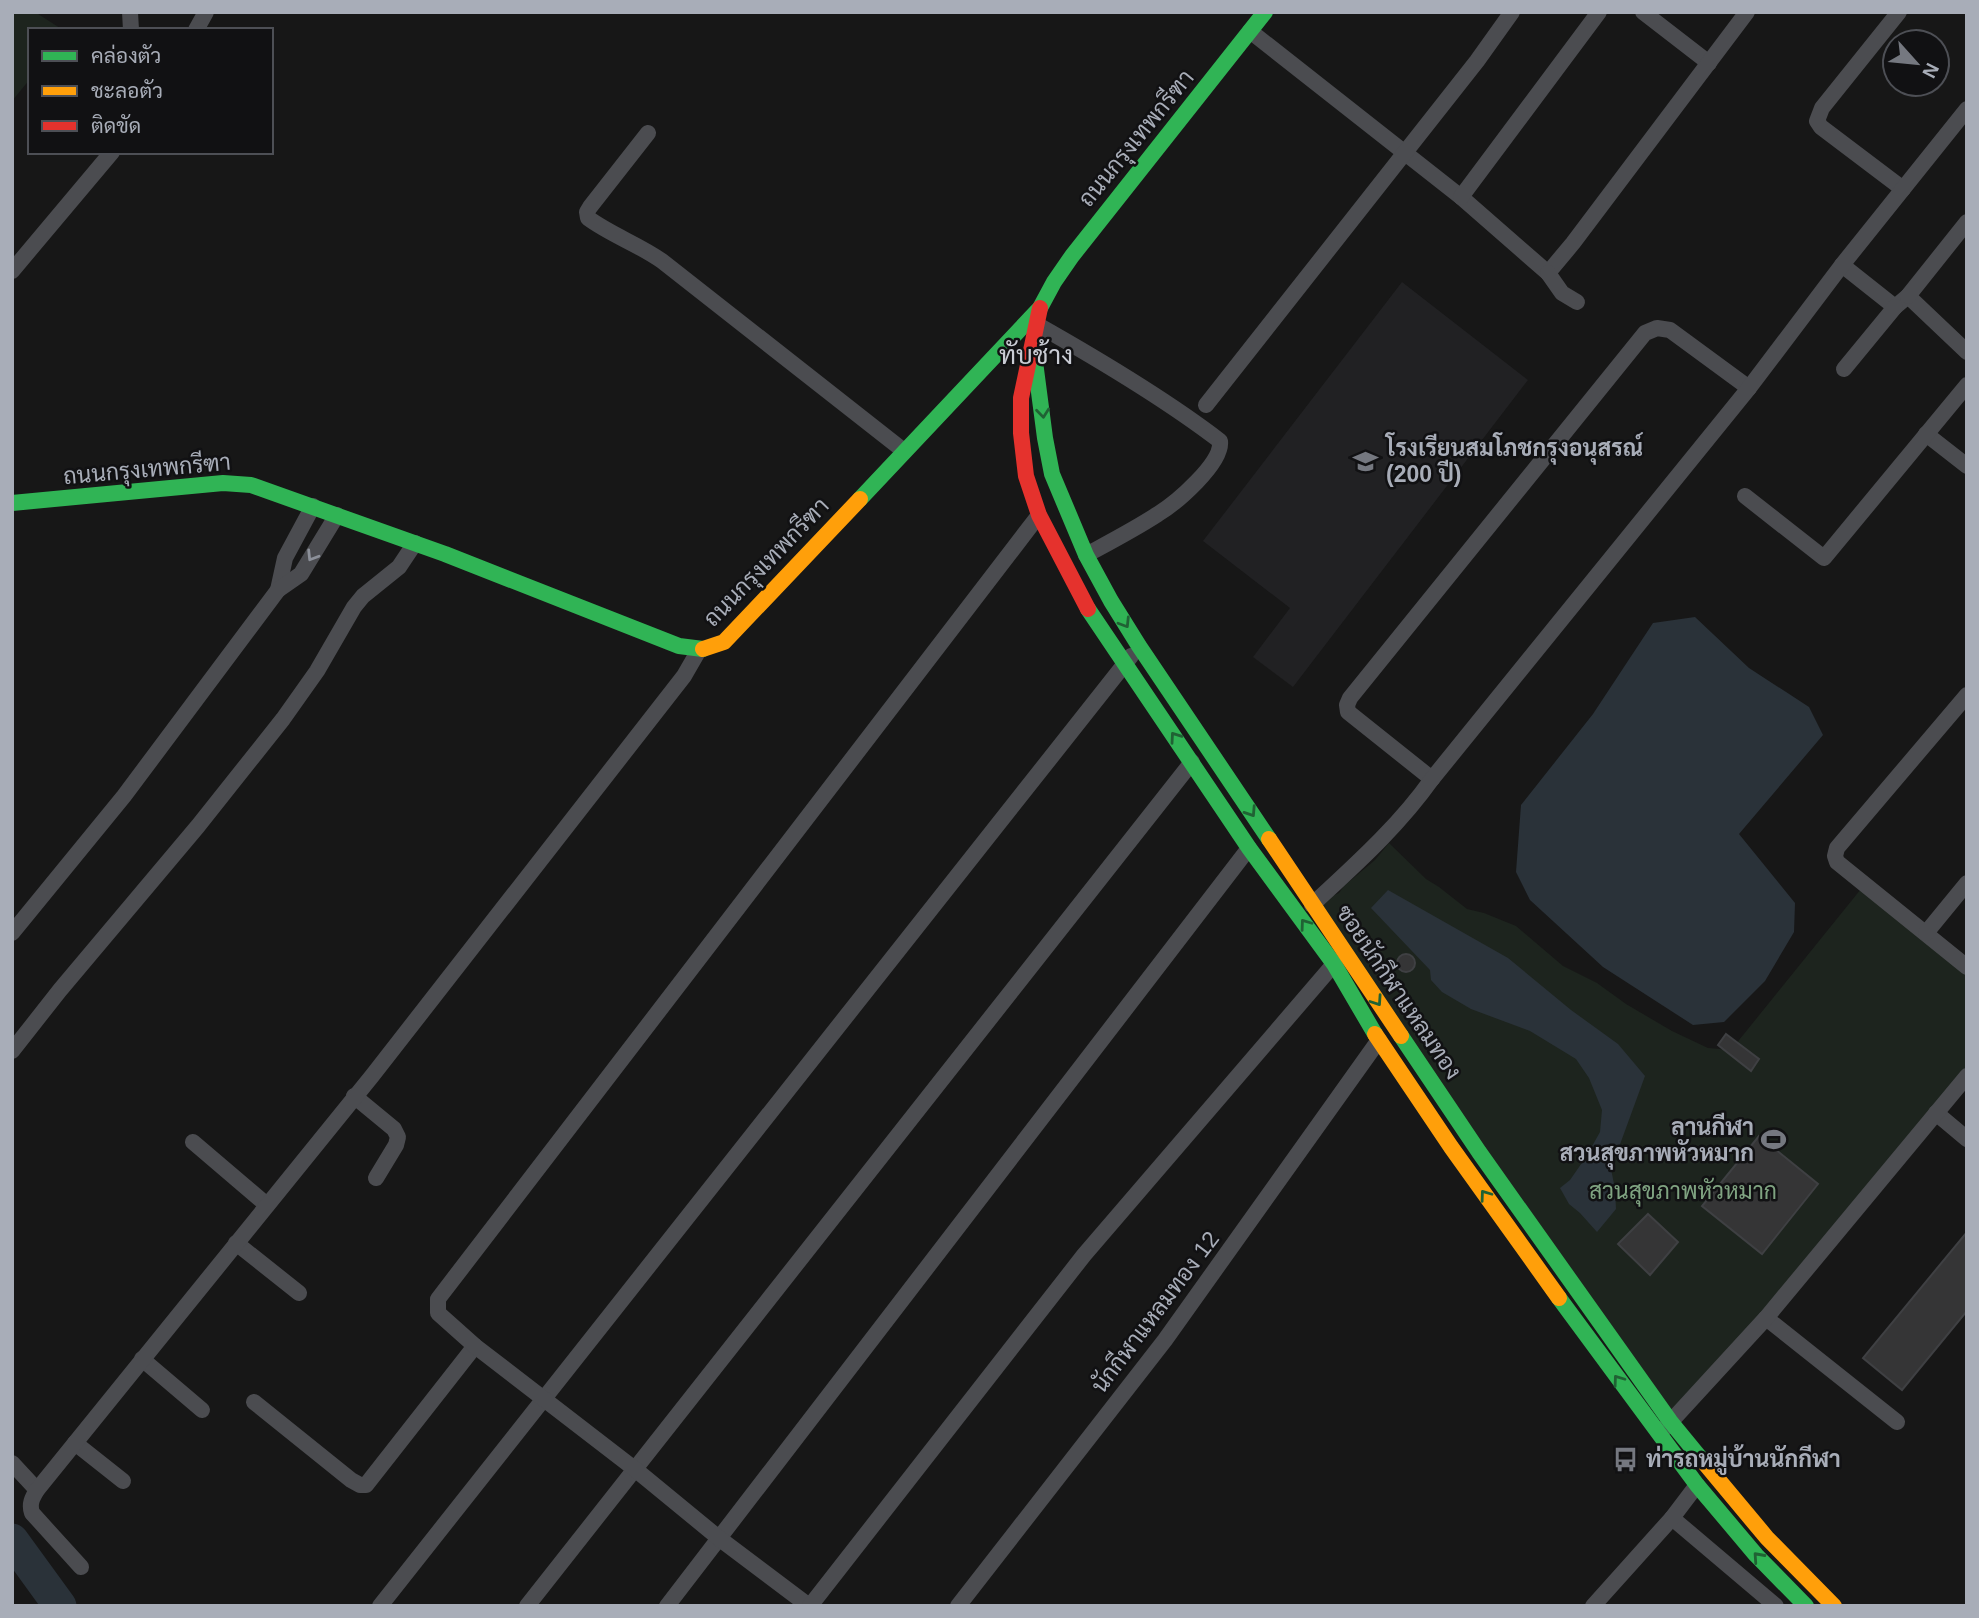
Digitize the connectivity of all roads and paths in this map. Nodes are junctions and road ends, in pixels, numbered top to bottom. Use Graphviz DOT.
graph roads {
  1 [pos="206,12"];
  2 [pos="1265,12"];
  3 [pos="1513,12"];
  4 [pos="1599,12"];
  5 [pos="1643,12"];
  6 [pos="1747,12"];
  7 [pos="1899,12"];
  8 [pos="197,28"];
  9 [pos="1250,31"];
  10 [pos="1709,62"];
  11 [pos="1967,109"];
  12 [pos="648,133"];
  13 [pos="1405,152"];
  14 [pos="110,154"];
  15 [pos="1903,189"];
  16 [pos="1461,197"];
  17 [pos="1967,222"];
  18 [pos="1842,265"];
  19 [pos="12,271"];
  20 [pos="1548,273"];
  21 [pos="1908,296"];
  22 [pos="1577,302"];
  23 [pos="1040,307"];
  24 [pos="1895,307"];
  25 [pos="1036,324"];
  26 [pos="1033,345"];
  27 [pos="1967,352"];
  28 [pos="1844,369"];
  29 [pos="1967,385"];
  30 [pos="1749,388"];
  31 [pos="1206,405"];
  32 [pos="1926,434"];
  33 [pos="904,451"];
  34 [pos="1967,466"];
  35 [pos="1745,496"];
  36 [pos="12,503"];
  37 [pos="313,506"];
  38 [pos="338,515"];
  39 [pos="1039,515"];
  40 [pos="415,543"];
  41 [pos="1086,555"];
  42 [pos="278,590"];
  43 [pos="1139,646"];
  44 [pos="699,650"];
  45 [pos="1124,664"];
  46 [pos="1967,695"];
  47 [pos="1192,762"];
  48 [pos="1432,779"];
  49 [pos="1249,848"];
  50 [pos="1967,883"];
  51 [pos="1312,905"];
  52 [pos="12,933"];
  53 [pos="1926,933"];
  54 [pos="1334,964"];
  55 [pos="1967,967"];
  56 [pos="1380,1040"];
  57 [pos="12,1051"];
  58 [pos="1967,1076"];
  59 [pos="354,1096"];
  60 [pos="1936,1113"];
  61 [pos="1967,1139"];
  62 [pos="193,1142"];
  63 [pos="376,1178"];
  64 [pos="267,1205"];
  65 [pos="236,1243"];
  66 [pos="299,1293"];
  67 [pos="1766,1318"];
  68 [pos="475,1346"];
  69 [pos="142,1359"];
  70 [pos="544,1399"];
  71 [pos="254,1402"];
  72 [pos="202,1410"];
  73 [pos="1671,1422"];
  74 [pos="1897,1422"];
  75 [pos="1658,1435"];
  76 [pos="75,1443"];
  77 [pos="12,1463"];
  78 [pos="636,1470"];
  79 [pos="123,1481"];
  80 [pos="1697,1485"];
  81 [pos="37,1490"];
  82 [pos="1672,1518"];
  83 [pos="720,1539"];
  84 [pos="81,1567"];
  85 [pos="1595,1605"];
  86 [pos="380,1606"];
  87 [pos="527,1606"];
  88 [pos="667,1606"];
  89 [pos="809,1606"];
  90 [pos="958,1606"];
  91 [pos="1776,1606"];
  92 [pos="1806,1606"];
  93 [pos="1834,1606"];
  1 -- 8 [label="street"];
  2 -- 9 [label="street, ถนนกรุงเทพกรีฑา"];
  3 -- 13 [label="street"];
  4 -- 16 [label="street"];
  5 -- 10 [label="street"];
  6 -- 10 [label="street"];
  7 -- 15 [label="street"];
  9 -- 13 [label="street"];
  9 -- 23 [label="street, ถนนกรุงเทพกรีฑา"];
  10 -- 20 [label="street"];
  11 -- 15 [label="street"];
  12 -- 33 [label="street"];
  13 -- 16 [label="street"];
  13 -- 31 [label="street"];
  14 -- 19 [label="street"];
  15 -- 18 [label="street"];
  16 -- 20 [label="street"];
  17 -- 21 [label="street"];
  18 -- 24 [label="street"];
  18 -- 30 [label="street"];
  20 -- 22 [label="street"];
  21 -- 24 [label="street"];
  21 -- 27 [label="street"];
  23 -- 25 [label="street, ซอยนักกีฬาแหลมทอง"];
  23 -- 33 [label="street, ถนนกรุงเทพกรีฑา"];
  24 -- 28 [label="street"];
  25 -- 26 [label="street, ซอยนักกีฬาแหลมทอง"];
  25 -- 41 [label="street"];
  26 -- 39 [label="street, ซอยนักกีฬาแหลมทอง"];
  26 -- 41 [label="street, ซอยนักกีฬาแหลมทอง, one-way"];
  29 -- 32 [label="street"];
  30 -- 48 [label="street"];
  30 -- 48 [label="street"];
  32 -- 34 [label="street"];
  32 -- 35 [label="street"];
  33 -- 44 [label="street, ถนนกรุงเทพกรีฑา"];
  36 -- 37 [label="street, ถนนกรุงเทพกรีฑา"];
  37 -- 38 [label="street, ถนนกรุงเทพกรีฑา"];
  37 -- 42 [label="street"];
  38 -- 40 [label="street, ถนนกรุงเทพกรีฑา"];
  38 -- 42 [label="street, one-way"];
  39 -- 45 [label="street, ซอยนักกีฬาแหลมทอง"];
  39 -- 68 [label="street"];
  40 -- 44 [label="street, ถนนกรุงเทพกรีฑา"];
  40 -- 57 [label="street"];
  41 -- 43 [label="street, ซอยนักกีฬาแหลมทอง, one-way"];
  42 -- 52 [label="street"];
  43 -- 45 [label="street"];
  43 -- 51 [label="street, ซอยนักกีฬาแหลมทอง, one-way"];
  44 -- 59 [label="street"];
  47 -- 45 [label="street, ซอยนักกีฬาแหลมทอง, one-way"];
  45 -- 70 [label="street"];
  46 -- 53 [label="street"];
  47 -- 49 [label="street, ซอยนักกีฬาแหลมทอง"];
  47 -- 78 [label="street"];
  48 -- 51 [label="street"];
  54 -- 49 [label="street, ซอยนักกีฬาแหลมทอง, one-way"];
  49 -- 83 [label="street"];
  50 -- 53 [label="street"];
  51 -- 73 [label="street, ซอยนักกีฬาแหลมทอง, one-way"];
  53 -- 55 [label="street"];
  54 -- 56 [label="street, ซอยนักกีฬาแหลมทอง"];
  54 -- 89 [label="street"];
  75 -- 56 [label="street, ซอยนักกีฬาแหลมทอง, one-way"];
  56 -- 90 [label="street, นักกีฬาแหลมทอง 12"];
  58 -- 60 [label="street"];
  59 -- 63 [label="street"];
  59 -- 64 [label="street"];
  60 -- 61 [label="street"];
  60 -- 67 [label="street"];
  62 -- 64 [label="street"];
  64 -- 65 [label="street"];
  65 -- 66 [label="street"];
  65 -- 69 [label="street"];
  67 -- 73 [label="street"];
  67 -- 74 [label="street"];
  68 -- 70 [label="street"];
  68 -- 71 [label="street"];
  69 -- 72 [label="street"];
  69 -- 76 [label="street"];
  70 -- 78 [label="street"];
  70 -- 86 [label="street"];
  73 -- 75 [label="street"];
  73 -- 93 [label="street, ซอยนักกีฬาแหลมทอง"];
  75 -- 80 [label="street, ซอยนักกีฬาแหลมทอง"];
  76 -- 79 [label="street"];
  76 -- 81 [label="street"];
  77 -- 81 [label="street"];
  78 -- 83 [label="street"];
  78 -- 87 [label="street"];
  80 -- 82 [label="street"];
  92 -- 80 [label="street, ซอยนักกีฬาแหลมทอง, one-way"];
  81 -- 84 [label="street"];
  82 -- 85 [label="street"];
  82 -- 91 [label="street"];
  83 -- 88 [label="street"];
  83 -- 89 [label="street"];
}
